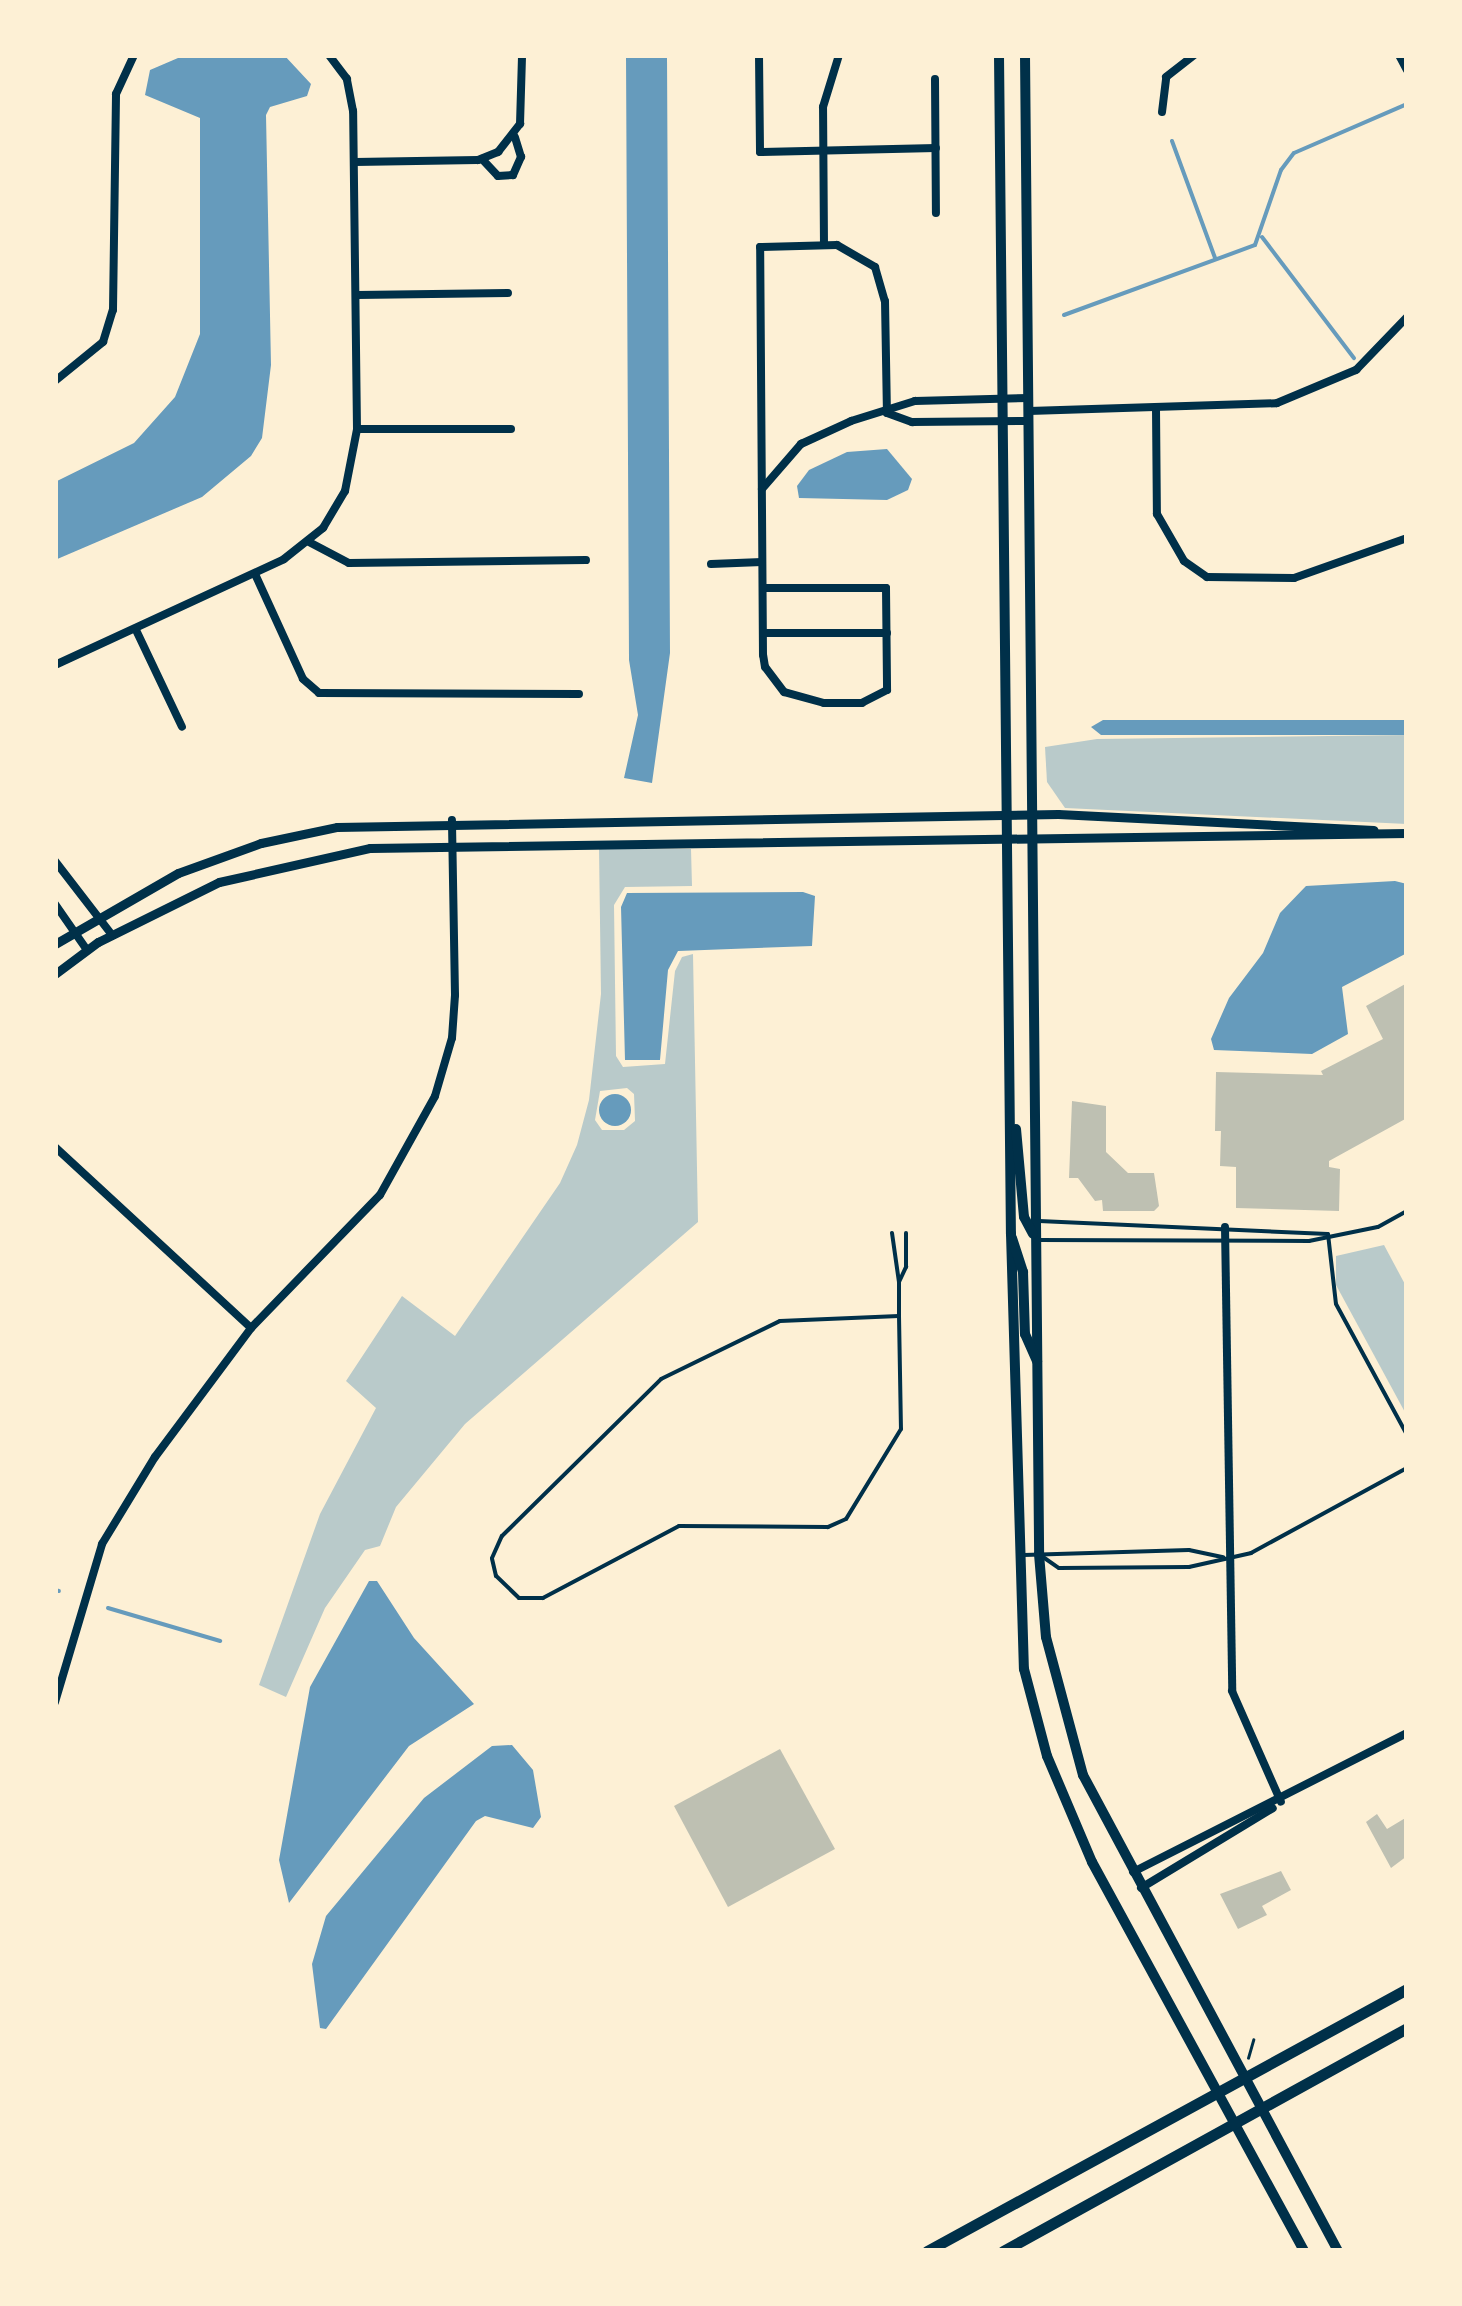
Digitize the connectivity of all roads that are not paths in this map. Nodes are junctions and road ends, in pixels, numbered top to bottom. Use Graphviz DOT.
graph roads {
  1 [pos="134,55"];
  2 [pos="329,55"];
  3 [pos="522,55"];
  4 [pos="759,55"];
  5 [pos="839,55"];
  6 [pos="999,55"];
  7 [pos="1025,55"];
  8 [pos="1194,55"];
  9 [pos="1400,55"];
  10 [pos="1407,70"];
  11 [pos="935,79"];
  12 [pos="1162,112"];
  13 [pos="514,136"];
  14 [pos="936,148"];
  15 [pos="823,150"];
  16 [pos="482,159"];
  17 [pos="354,162"];
  18 [pos="936,214"];
  19 [pos="824,246"];
  20 [pos="508,293"];
  21 [pos="357,296"];
  22 [pos="1407,316"];
  23 [pos="55,381"];
  24 [pos="1003,399"];
  25 [pos="1156,409"];
  26 [pos="1029,410"];
  27 [pos="887,412"];
  28 [pos="1003,422"];
  29 [pos="511,428"];
  30 [pos="356,429"];
  31 [pos="762,490"];
  32 [pos="1407,538"];
  33 [pos="309,542"];
  34 [pos="586,560"];
  35 [pos="762,562"];
  36 [pos="710,564"];
  37 [pos="255,574"];
  38 [pos="763,588"];
  39 [pos="136,630"];
  40 [pos="886,633"];
  41 [pos="763,634"];
  42 [pos="55,665"];
  43 [pos="579,694"];
  44 [pos="182,728"];
  45 [pos="1031,814"];
  46 [pos="1007,815"];
  47 [pos="452,820"];
  48 [pos="1032,839"];
  49 [pos="1007,840"];
  50 [pos="453,844"];
  51 [pos="55,861"];
  52 [pos="55,904"];
  53 [pos="94,918"];
  54 [pos="74,931"];
  55 [pos="112,935"];
  56 [pos="55,944"];
  57 [pos="87,950"];
  58 [pos="55,974"];
  59 [pos="1010,1108"];
  60 [pos="55,1147"];
  61 [pos="1407,1211"];
  62 [pos="1036,1221"];
  63 [pos="1225,1227"];
  64 [pos="892,1233"];
  65 [pos="906,1233"];
  66 [pos="1011,1234"];
  67 [pos="1328,1234"];
  68 [pos="1036,1240"];
  69 [pos="1226,1242"];
  70 [pos="899,1282"];
  71 [pos="900,1316"];
  72 [pos="250,1328"];
  73 [pos="1037,1362"];
  74 [pos="1407,1435"];
  75 [pos="1407,1468"];
  76 [pos="1039,1554"];
  77 [pos="1016,1555"];
  78 [pos="1228,1558"];
  79 [pos="55,1702"];
  80 [pos="1407,1733"];
  81 [pos="1280,1802"];
  82 [pos="1132,1872"];
  83 [pos="1141,1888"];
  84 [pos="1407,1989"];
  85 [pos="1407,2028"];
  86 [pos="1242,2080"];
  87 [pos="1215,2094"];
  88 [pos="1260,2110"];
  89 [pos="1232,2126"];
  90 [pos="927,2251"];
  91 [pos="1002,2251"];
  92 [pos="1304,2251"];
  93 [pos="1338,2251"];
  1 -- 23 [label="street"];
  2 -- 17 [label="street"];
  3 -- 13 [label="street"];
  4 -- 15 [label="street"];
  5 -- 15 [label="street"];
  6 -- 24 [label="main road"];
  7 -- 26 [label="main road"];
  8 -- 12 [label="street"];
  9 -- 10 [label="street"];
  11 -- 14 [label="street"];
  13 -- 16 [label="street"];
  13 -- 16 [label="street"];
  14 -- 15 [label="street"];
  14 -- 18 [label="street"];
  15 -- 19 [label="street"];
  16 -- 17 [label="street"];
  17 -- 21 [label="street"];
  19 -- 27 [label="street"];
  19 -- 31 [label="street"];
  20 -- 21 [label="street"];
  21 -- 30 [label="street"];
  22 -- 25 [label="street"];
  24 -- 26 [label="street"];
  24 -- 27 [label="street"];
  24 -- 28 [label="main road"];
  25 -- 26 [label="street"];
  25 -- 32 [label="street"];
  26 -- 28 [label="street"];
  26 -- 45 [label="main road"];
  27 -- 28 [label="street"];
  27 -- 31 [label="street"];
  28 -- 46 [label="main road"];
  29 -- 30 [label="street"];
  30 -- 33 [label="street"];
  31 -- 35 [label="street"];
  33 -- 34 [label="street"];
  33 -- 37 [label="street"];
  35 -- 36 [label="street"];
  35 -- 38 [label="street"];
  37 -- 39 [label="street"];
  37 -- 43 [label="street"];
  38 -- 40 [label="street"];
  38 -- 41 [label="street"];
  39 -- 42 [label="street"];
  39 -- 44 [label="street"];
  40 -- 41 [label="street"];
  40 -- 41 [label="street"];
  45 -- 46 [label="street"];
  45 -- 48 [label="main road"];
  45 -- 48 [label="street"];
  46 -- 47 [label="street"];
  46 -- 49 [label="main road"];
  47 -- 50 [label="street"];
  47 -- 53 [label="street"];
  48 -- 49 [label="street"];
  48 -- 62 [label="main road"];
  49 -- 50 [label="street"];
  49 -- 59 [label="main road"];
  50 -- 55 [label="street"];
  50 -- 72 [label="street"];
  51 -- 53 [label="street"];
  52 -- 54 [label="street"];
  53 -- 54 [label="street"];
  53 -- 55 [label="street"];
  54 -- 56 [label="street"];
  54 -- 57 [label="street"];
  55 -- 57 [label="street"];
  57 -- 58 [label="street"];
  59 -- 66 [label="main road"];
  59 -- 68 [label="main road"];
  60 -- 72 [label="street"];
  61 -- 67 [label="lane"];
  62 -- 63 [label="lane"];
  62 -- 68 [label="main road"];
  63 -- 67 [label="lane"];
  63 -- 69 [label="street"];
  64 -- 70 [label="lane"];
  65 -- 70 [label="lane"];
  66 -- 73 [label="main road"];
  66 -- 77 [label="main road"];
  67 -- 69 [label="lane"];
  67 -- 74 [label="lane"];
  68 -- 69 [label="lane"];
  68 -- 73 [label="main road"];
  69 -- 78 [label="street"];
  70 -- 71 [label="lane"];
  71 -- 71 [label="lane"];
  72 -- 79 [label="street"];
  73 -- 76 [label="main road"];
  75 -- 78 [label="lane"];
  76 -- 77 [label="lane"];
  76 -- 78 [label="lane"];
  76 -- 78 [label="lane"];
  76 -- 82 [label="main road"];
  77 -- 87 [label="main road"];
  78 -- 81 [label="street"];
  80 -- 81 [label="street"];
  81 -- 82 [label="street"];
  81 -- 83 [label="street"];
  82 -- 83 [label="main road"];
  83 -- 86 [label="main road"];
  84 -- 86 [label="main road"];
  85 -- 88 [label="main road"];
  86 -- 87 [label="main road"];
  86 -- 88 [label="main road"];
  87 -- 89 [label="main road"];
  87 -- 90 [label="main road"];
  88 -- 89 [label="main road"];
  88 -- 93 [label="main road"];
  89 -- 91 [label="main road"];
  89 -- 92 [label="main road"];
}
